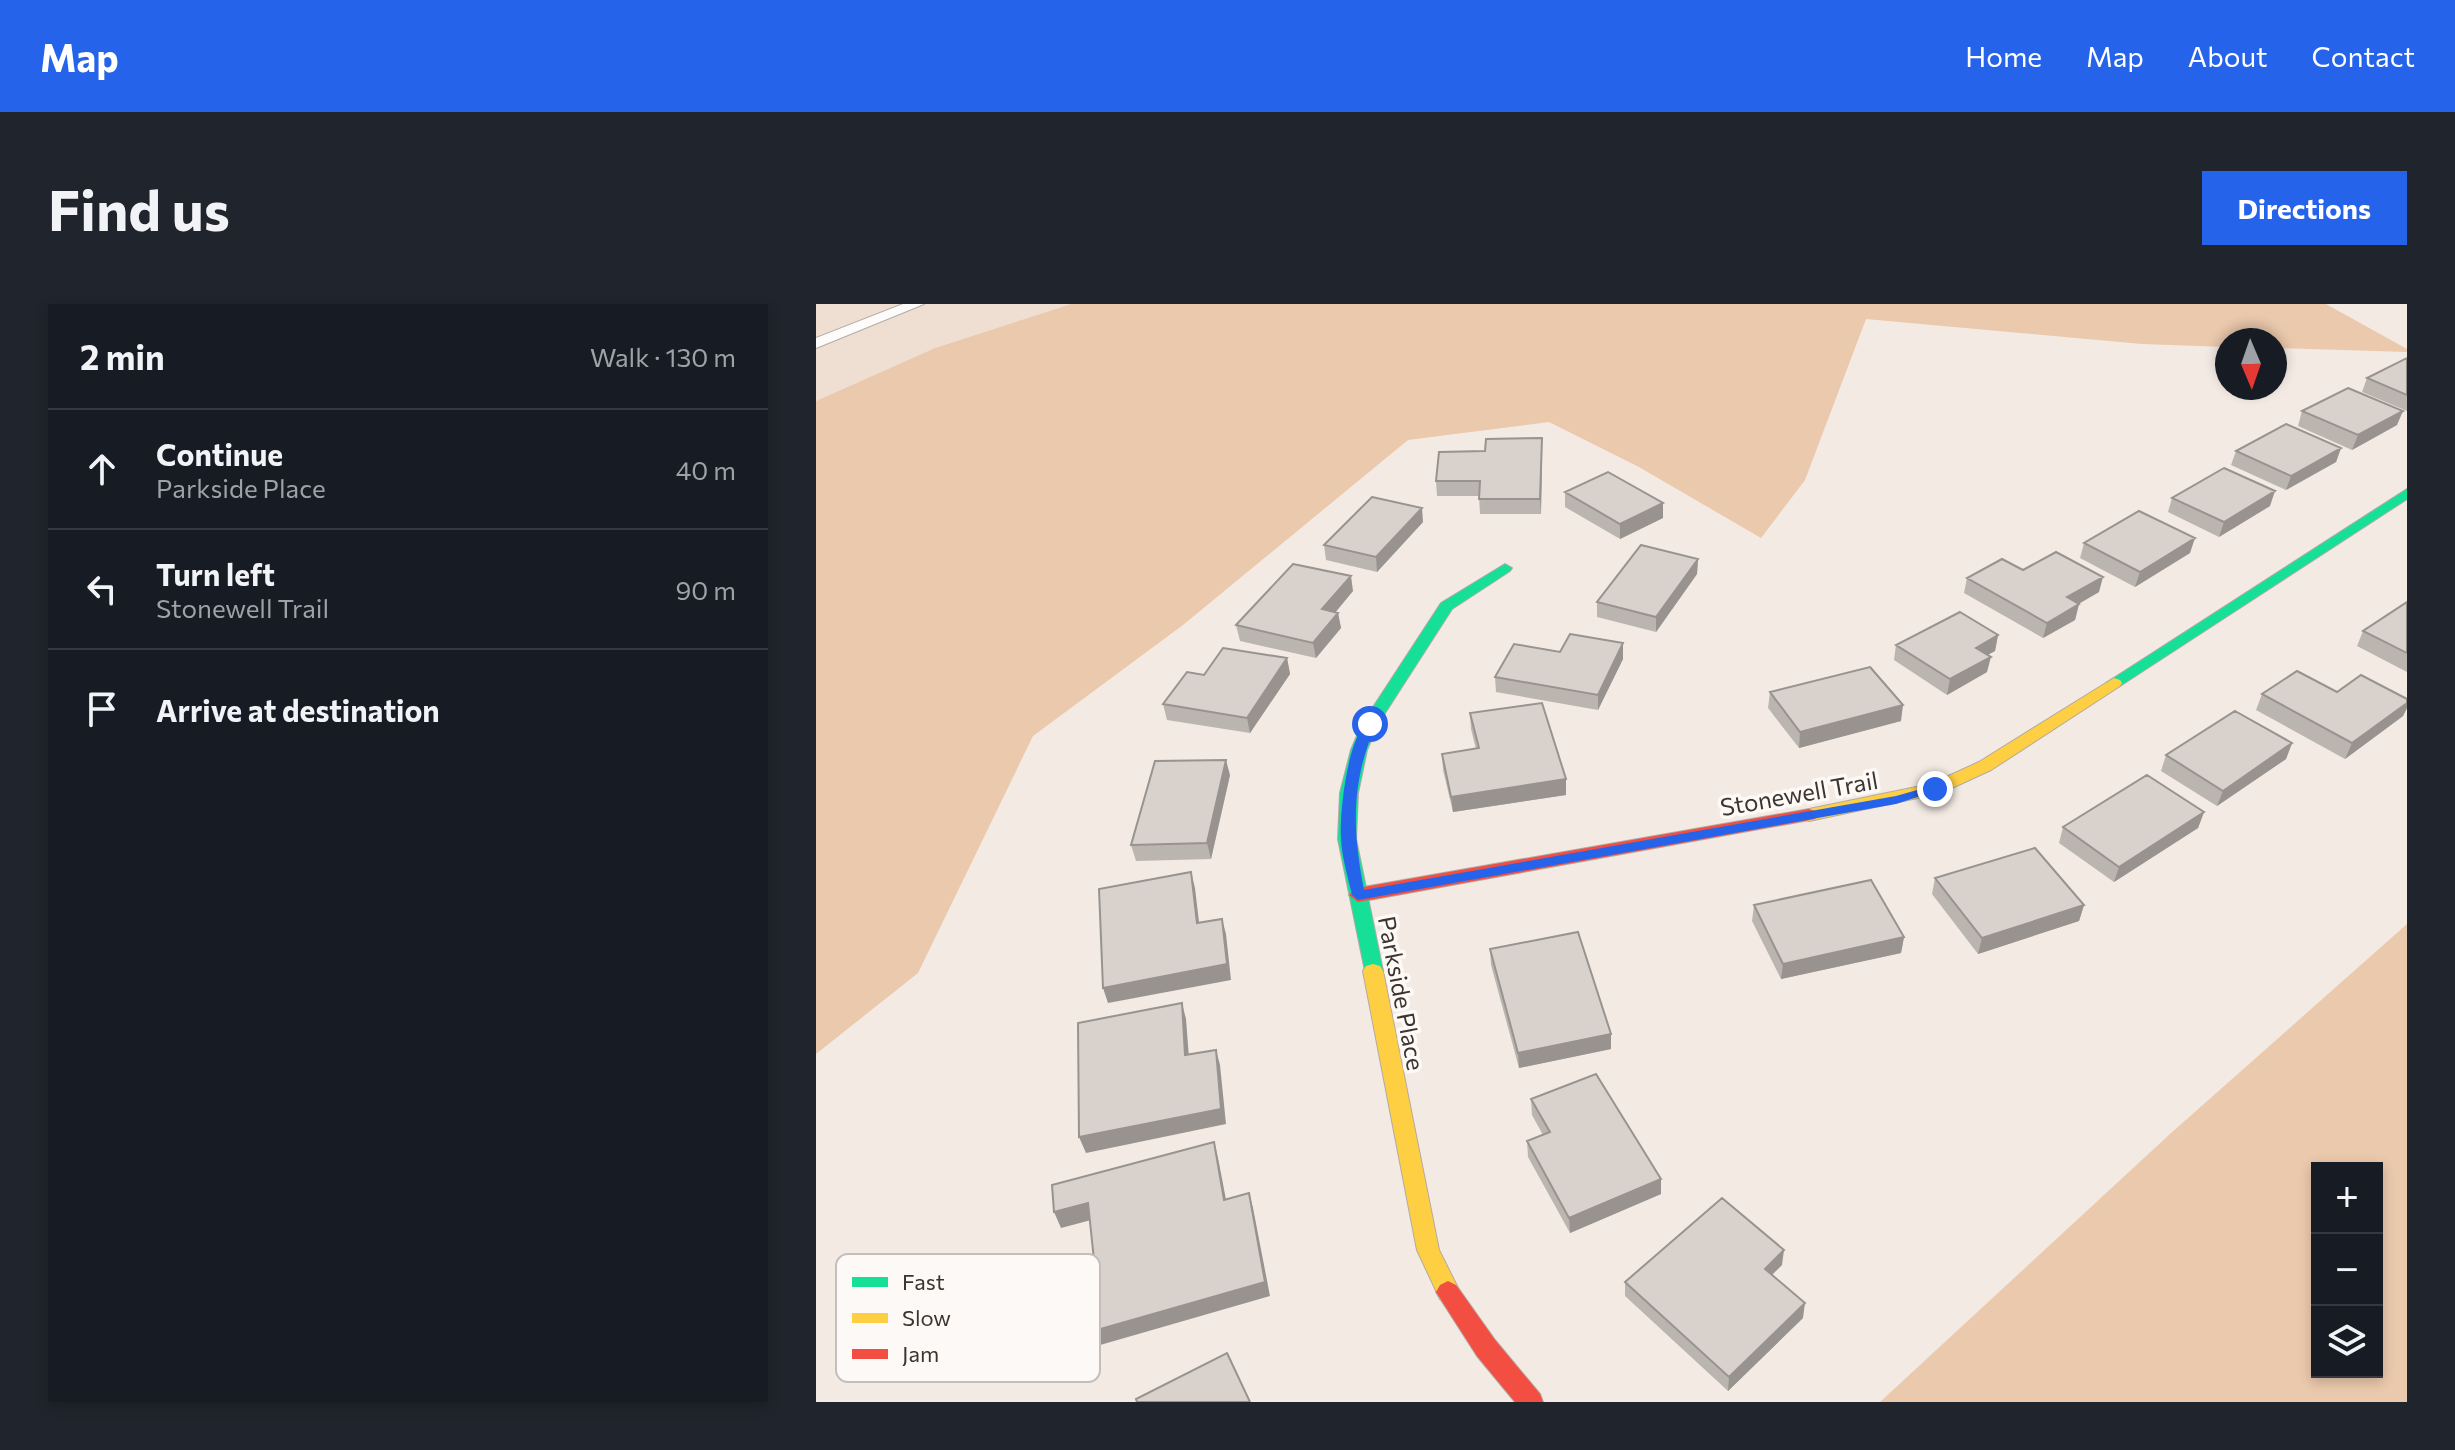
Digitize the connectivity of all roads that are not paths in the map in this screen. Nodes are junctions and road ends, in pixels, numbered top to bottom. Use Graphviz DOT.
graph roads {
  1 [pos="917,304"];
  2 [pos="816,343"];
  3 [pos="2407,493"];
  4 [pos="1505,568"];
  5 [pos="1358,895"];
  6 [pos="1531,1402"];
  1 -- 2 [label="lane"];
  3 -- 5 [label="street, Stonewell Trail"];
  4 -- 5 [label="street, Parkside Place"];
  5 -- 6 [label="street, Parkside Place"];
}
